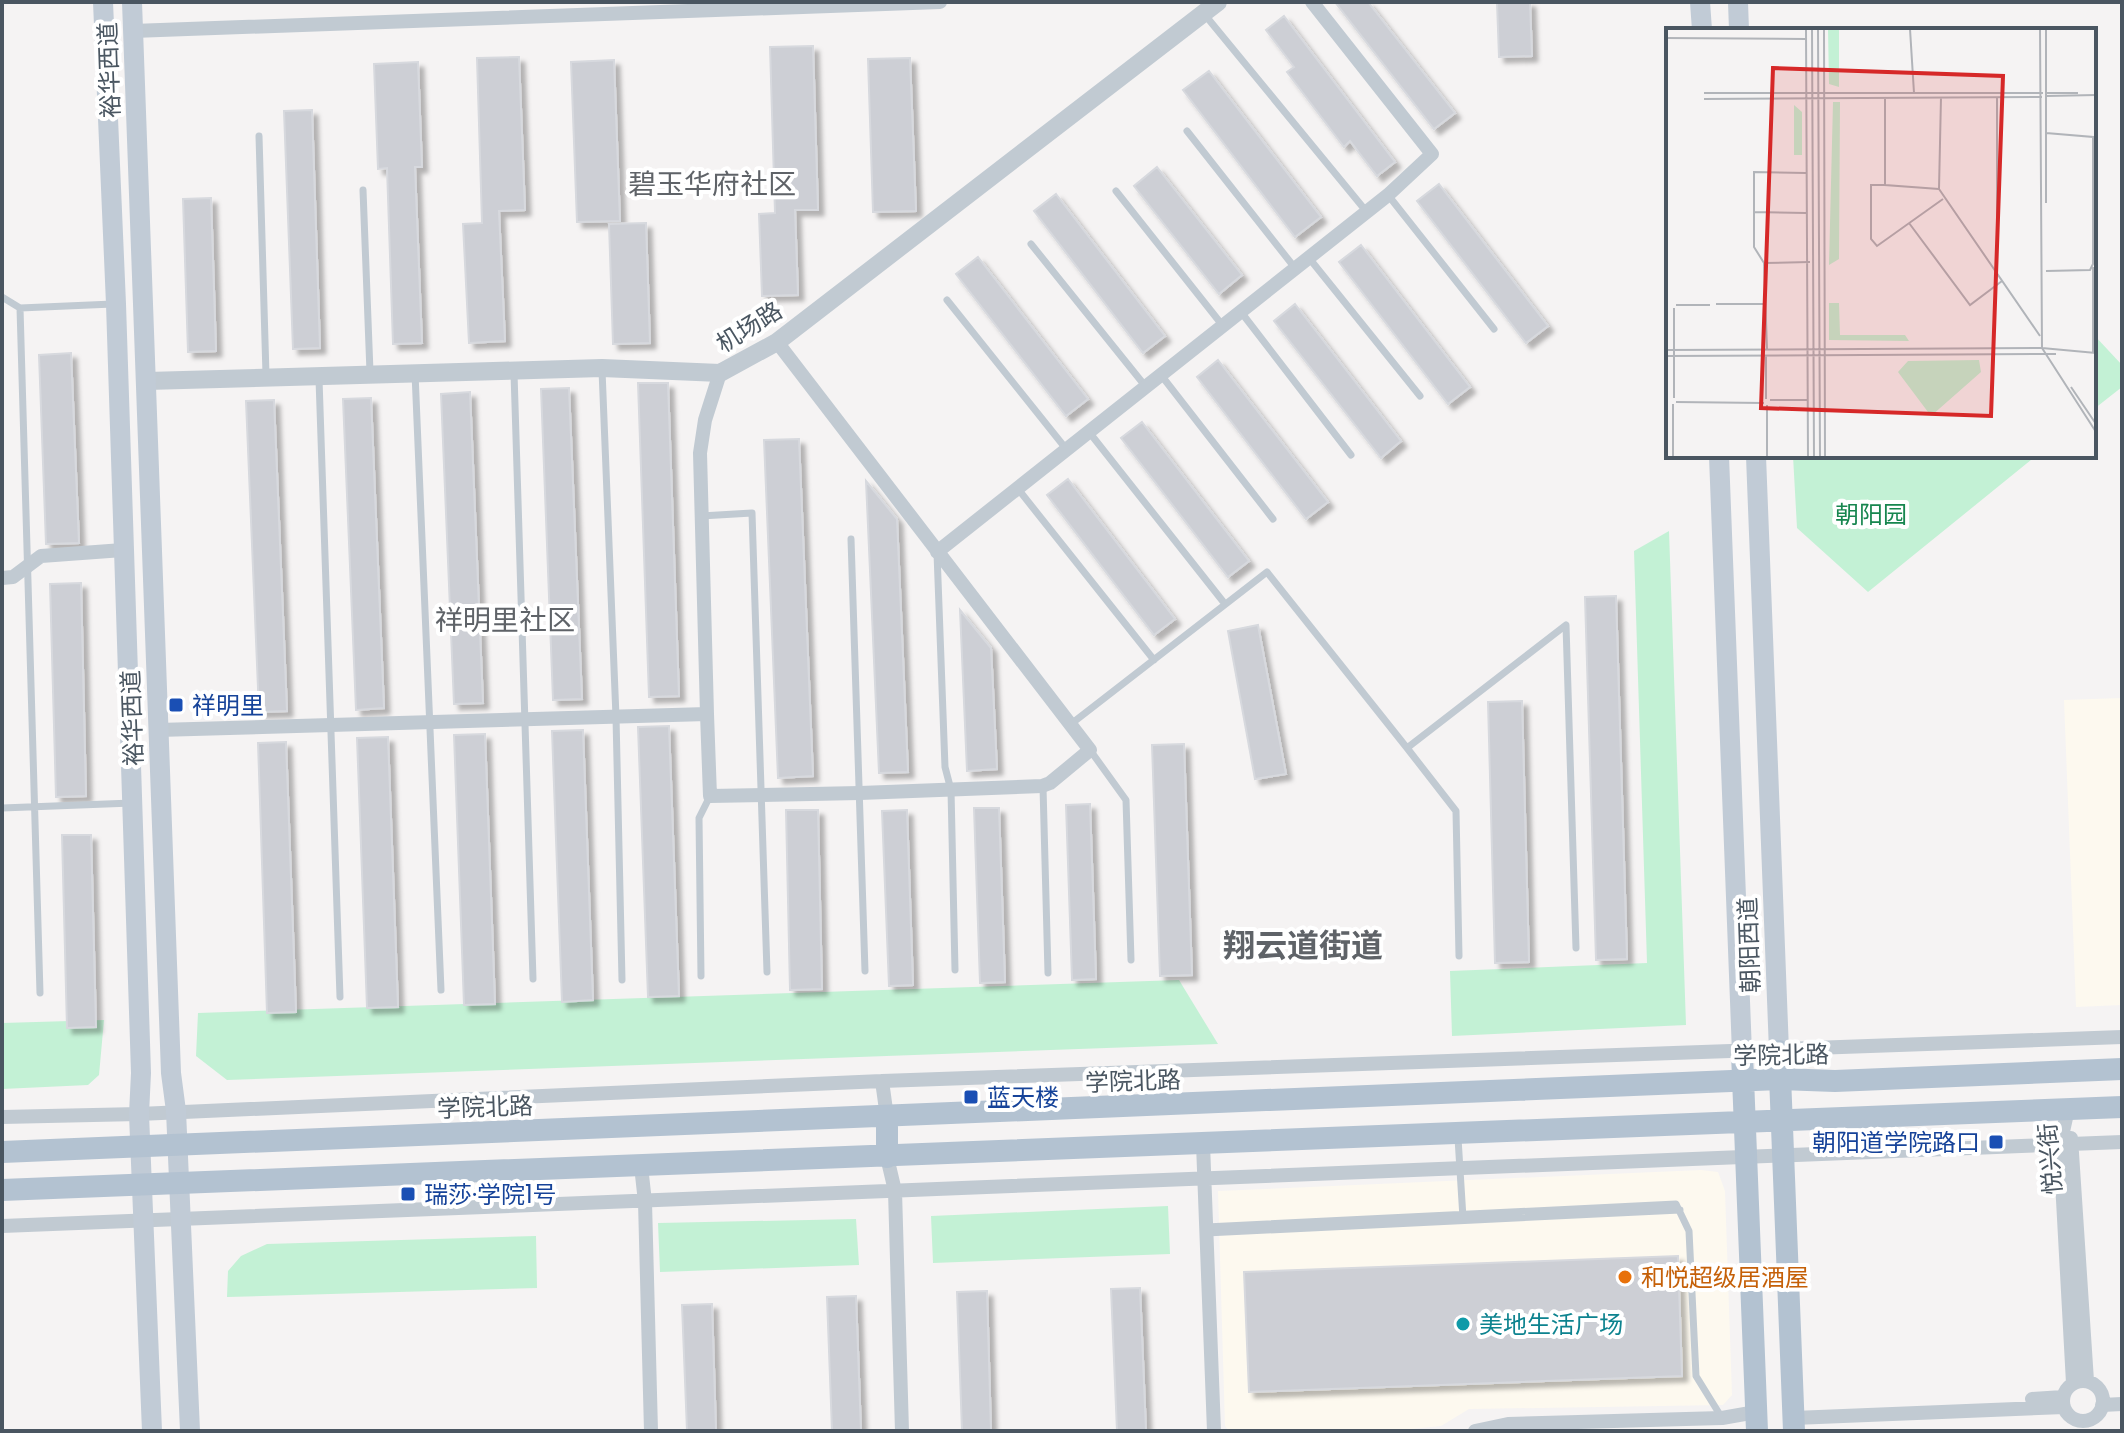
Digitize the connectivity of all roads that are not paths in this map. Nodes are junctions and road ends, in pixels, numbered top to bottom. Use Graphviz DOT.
graph roads {
  1 [pos="103,2"];
  2 [pos="132,2"];
  3 [pos="940,2"];
  4 [pos="1312,2"];
  5 [pos="1700,2"];
  6 [pos="1738,2"];
  7 [pos="1211,7"];
  8 [pos="1702,28"];
  9 [pos="1739,28"];
  10 [pos="133,31"];
  11 [pos="1187,131"];
  12 [pos="259,136"];
  13 [pos="363,190"];
  14 [pos="1116,191"];
  15 [pos="1388,195"];
  16 [pos="1366,211"];
  17 [pos="1031,244"];
  18 [pos="1309,258"];
  19 [pos="1295,268"];
  20 [pos="2,297"];
  21 [pos="947,300"];
  22 [pos="116,304"];
  23 [pos="20,308"];
  24 [pos="1241,312"];
  25 [pos="1223,326"];
  26 [pos="1494,329"];
  27 [pos="777,342"];
  28 [pos="602,368"];
  29 [pos="514,370"];
  30 [pos="415,373"];
  31 [pos="720,373"];
  32 [pos="370,375"];
  33 [pos="1161,375"];
  34 [pos="319,376"];
  35 [pos="266,377"];
  36 [pos="147,381"];
  37 [pos="1146,387"];
  38 [pos="1420,396"];
  39 [pos="1089,432"];
  40 [pos="1067,450"];
  41 [pos="1351,455"];
  42 [pos="1719,458"];
  43 [pos="1756,458"];
  44 [pos="1017,489"];
  45 [pos="701,516"];
  46 [pos="1273,519"];
  47 [pos="851,539"];
  48 [pos="152,549"];
  49 [pos="123,550"];
  50 [pos="937,552"];
  51 [pos="28,567"];
  52 [pos="2,578"];
  53 [pos="1225,604"];
  54 [pos="1154,660"];
  55 [pos="707,714"];
  56 [pos="616,717"];
  57 [pos="525,719"];
  58 [pos="431,722"];
  59 [pos="331,725"];
  60 [pos="1069,725"];
  61 [pos="158,730"];
  62 [pos="1407,748"];
  63 [pos="1090,750"];
  64 [pos="1042,786"];
  65 [pos="951,790"];
  66 [pos="860,793"];
  67 [pos="710,796"];
  68 [pos="761,796"];
  69 [pos="133,803"];
  70 [pos="35,807"];
  71 [pos="2,808"];
  72 [pos="1576,948"];
  73 [pos="1459,956"];
  74 [pos="1131,960"];
  75 [pos="955,970"];
  76 [pos="865,971"];
  77 [pos="767,972"];
  78 [pos="1048,973"];
  79 [pos="701,976"];
  80 [pos="533,979"];
  81 [pos="622,980"];
  82 [pos="441,990"];
  83 [pos="40,993"];
  84 [pos="340,997"];
  85 [pos="2122,1037"];
  86 [pos="1779,1051"];
  87 [pos="1742,1053"];
  88 [pos="2122,1069"];
  89 [pos="1780,1079"];
  90 [pos="882,1081"];
  91 [pos="1743,1081"];
  92 [pos="2122,1107"];
  93 [pos="2068,1109"];
  94 [pos="176,1111"];
  95 [pos="139,1114"];
  96 [pos="2,1117"];
  97 [pos="887,1117"];
  98 [pos="1745,1120"];
  99 [pos="1782,1120"];
  100 [pos="1458,1134"];
  101 [pos="2122,1142"];
  102 [pos="1203,1144"];
  103 [pos="177,1145"];
  104 [pos="2066,1145"];
  105 [pos="141,1147"];
  106 [pos="2,1152"];
  107 [pos="1783,1156"];
  108 [pos="887,1157"];
  109 [pos="1746,1157"];
  110 [pos="641,1166"];
  111 [pos="1460,1168"];
  112 [pos="1204,1178"];
  113 [pos="179,1183"];
  114 [pos="142,1185"];
  115 [pos="2,1190"];
  116 [pos="895,1191"];
  117 [pos="645,1202"];
  118 [pos="1463,1217"];
  119 [pos="180,1220"];
  120 [pos="143,1221"];
  121 [pos="2,1226"];
  122 [pos="1206,1230"];
  123 [pos="2080,1382"];
  124 [pos="2122,1395"];
  125 [pos="2102,1400"];
  126 [pos="2064,1402"];
  127 [pos="2122,1404"];
  128 [pos="1722,1418"];
  129 [pos="1794,1420"];
  130 [pos="1756,1421"];
  131 [pos="2083,1425"];
  132 [pos="152,1431"];
  133 [pos="190,1431"];
  134 [pos="651,1431"];
  135 [pos="902,1431"];
  136 [pos="1214,1431"];
  137 [pos="1475,1431"];
  1 -- 22 [label="main road, 裕华西道"];
  2 -- 10 [label="main road, 裕华西道"];
  3 -- 10 [label="street"];
  4 -- 15 [label="street"];
  5 -- 8 [label="main road"];
  6 -- 9 [label="main road"];
  7 -- 16 [label="lane"];
  7 -- 27 [label="street, 机场路"];
  10 -- 36 [label="main road, 裕华西道"];
  11 -- 19 [label="lane"];
  12 -- 35 [label="lane"];
  13 -- 32 [label="lane"];
  14 -- 25 [label="lane"];
  15 -- 16 [label="street"];
  15 -- 26 [label="lane"];
  16 -- 18 [label="street"];
  17 -- 37 [label="lane"];
  18 -- 19 [label="street"];
  18 -- 38 [label="lane"];
  19 -- 24 [label="street"];
  20 -- 23 [label="lane"];
  21 -- 40 [label="lane"];
  22 -- 23 [label="lane"];
  22 -- 49 [label="main road, 裕华西道"];
  23 -- 51 [label="lane"];
  24 -- 25 [label="street"];
  24 -- 41 [label="lane"];
  25 -- 33 [label="street"];
  27 -- 31 [label="street, 机场路"];
  27 -- 50 [label="street"];
  28 -- 29 [label="street, 机场路"];
  28 -- 31 [label="street, 机场路"];
  28 -- 56 [label="lane"];
  29 -- 30 [label="street, 机场路"];
  29 -- 57 [label="lane"];
  30 -- 32 [label="street, 机场路"];
  30 -- 58 [label="lane"];
  31 -- 45 [label="street"];
  32 -- 34 [label="street, 机场路"];
  33 -- 37 [label="street"];
  33 -- 46 [label="lane"];
  34 -- 35 [label="street, 机场路"];
  34 -- 59 [label="lane"];
  35 -- 36 [label="street, 机场路"];
  36 -- 48 [label="main road, 裕华西道"];
  37 -- 39 [label="street"];
  39 -- 40 [label="street"];
  39 -- 53 [label="lane"];
  40 -- 44 [label="street"];
  42 -- 87 [label="main road, 朝阳西道"];
  43 -- 86 [label="main road, 朝阳西道"];
  44 -- 50 [label="street"];
  44 -- 54 [label="lane"];
  45 -- 55 [label="street"];
  45 -- 68 [label="lane"];
  47 -- 66 [label="lane"];
  48 -- 49 [label="main road"];
  48 -- 61 [label="main road, 裕华西道"];
  49 -- 51 [label="street"];
  49 -- 69 [label="main road, 裕华西道"];
  50 -- 60 [label="street"];
  50 -- 65 [label="lane"];
  51 -- 52 [label="street"];
  51 -- 70 [label="lane"];
  53 -- 54 [label="lane"];
  53 -- 62 [label="lane"];
  54 -- 60 [label="lane"];
  55 -- 56 [label="street"];
  55 -- 67 [label="street"];
  56 -- 57 [label="street"];
  56 -- 81 [label="lane"];
  57 -- 58 [label="street"];
  57 -- 80 [label="lane"];
  58 -- 59 [label="street"];
  58 -- 82 [label="lane"];
  59 -- 61 [label="street"];
  59 -- 84 [label="lane"];
  60 -- 63 [label="street"];
  61 -- 94 [label="main road, 裕华西道"];
  62 -- 72 [label="lane"];
  62 -- 73 [label="lane"];
  63 -- 64 [label="street"];
  63 -- 74 [label="lane"];
  64 -- 65 [label="street"];
  64 -- 78 [label="lane"];
  65 -- 66 [label="street"];
  65 -- 75 [label="lane"];
  66 -- 68 [label="street"];
  66 -- 76 [label="lane"];
  67 -- 68 [label="street"];
  67 -- 79 [label="lane"];
  68 -- 77 [label="lane"];
  69 -- 70 [label="lane"];
  69 -- 95 [label="main road, 裕华西道"];
  70 -- 71 [label="lane"];
  70 -- 83 [label="lane"];
  85 -- 86 [label="street"];
  86 -- 87 [label="street"];
  86 -- 89 [label="main road, 朝阳西道"];
  87 -- 90 [label="street"];
  87 -- 91 [label="main road, 朝阳西道"];
  88 -- 89 [label="main road, 学院北路"];
  89 -- 91 [label="main road, 学院北路"];
  89 -- 99 [label="main road, 朝阳西道"];
  90 -- 94 [label="street"];
  90 -- 97 [label="street"];
  91 -- 97 [label="main road, 学院北路"];
  91 -- 98 [label="main road, 朝阳西道"];
  92 -- 93 [label="main road"];
  93 -- 99 [label="main road"];
  93 -- 104 [label="street, 悦兴街"];
  94 -- 95 [label="street"];
  94 -- 103 [label="main road, 裕华西道"];
  95 -- 96 [label="street"];
  95 -- 105 [label="main road, 裕华西道"];
  97 -- 103 [label="main road, 学院北路"];
  97 -- 108 [label="main road"];
  98 -- 99 [label="main road"];
  98 -- 100 [label="main road"];
  98 -- 109 [label="main road, 朝阳西道"];
  99 -- 107 [label="main road, 朝阳西道"];
  100 -- 102 [label="main road"];
  100 -- 111 [label="lane"];
  101 -- 104 [label="street"];
  102 -- 108 [label="main road"];
  102 -- 112 [label="street"];
  103 -- 105 [label="main road, 学院北路"];
  103 -- 113 [label="main road, 裕华西道"];
  104 -- 107 [label="street"];
  104 -- 123 [label="street, 悦兴街"];
  105 -- 106 [label="main road, 学院北路"];
  105 -- 114 [label="main road, 裕华西道"];
  107 -- 109 [label="street"];
  107 -- 129 [label="main road, 朝阳西道"];
  108 -- 110 [label="main road"];
  108 -- 116 [label="street"];
  109 -- 111 [label="street"];
  109 -- 130 [label="main road, 朝阳西道"];
  110 -- 113 [label="main road"];
  110 -- 117 [label="street"];
  111 -- 112 [label="street"];
  111 -- 118 [label="lane"];
  112 -- 116 [label="street"];
  112 -- 122 [label="street"];
  113 -- 114 [label="main road"];
  113 -- 119 [label="main road, 裕华西道"];
  114 -- 115 [label="main road"];
  114 -- 120 [label="main road, 裕华西道"];
  116 -- 117 [label="street"];
  116 -- 135 [label="street"];
  117 -- 119 [label="street"];
  117 -- 134 [label="street"];
  118 -- 122 [label="lane"];
  118 -- 128 [label="lane"];
  119 -- 120 [label="street"];
  119 -- 133 [label="main road, 裕华西道"];
  120 -- 121 [label="street"];
  120 -- 132 [label="main road, 裕华西道"];
  122 -- 136 [label="street"];
  123 -- 125 [label="street"];
  123 -- 126 [label="street"];
  124 -- 125 [label="street"];
  125 -- 127 [label="street"];
  125 -- 131 [label="street"];
  126 -- 129 [label="street"];
  126 -- 131 [label="street"];
  128 -- 130 [label="street"];
  128 -- 137 [label="street"];
}
